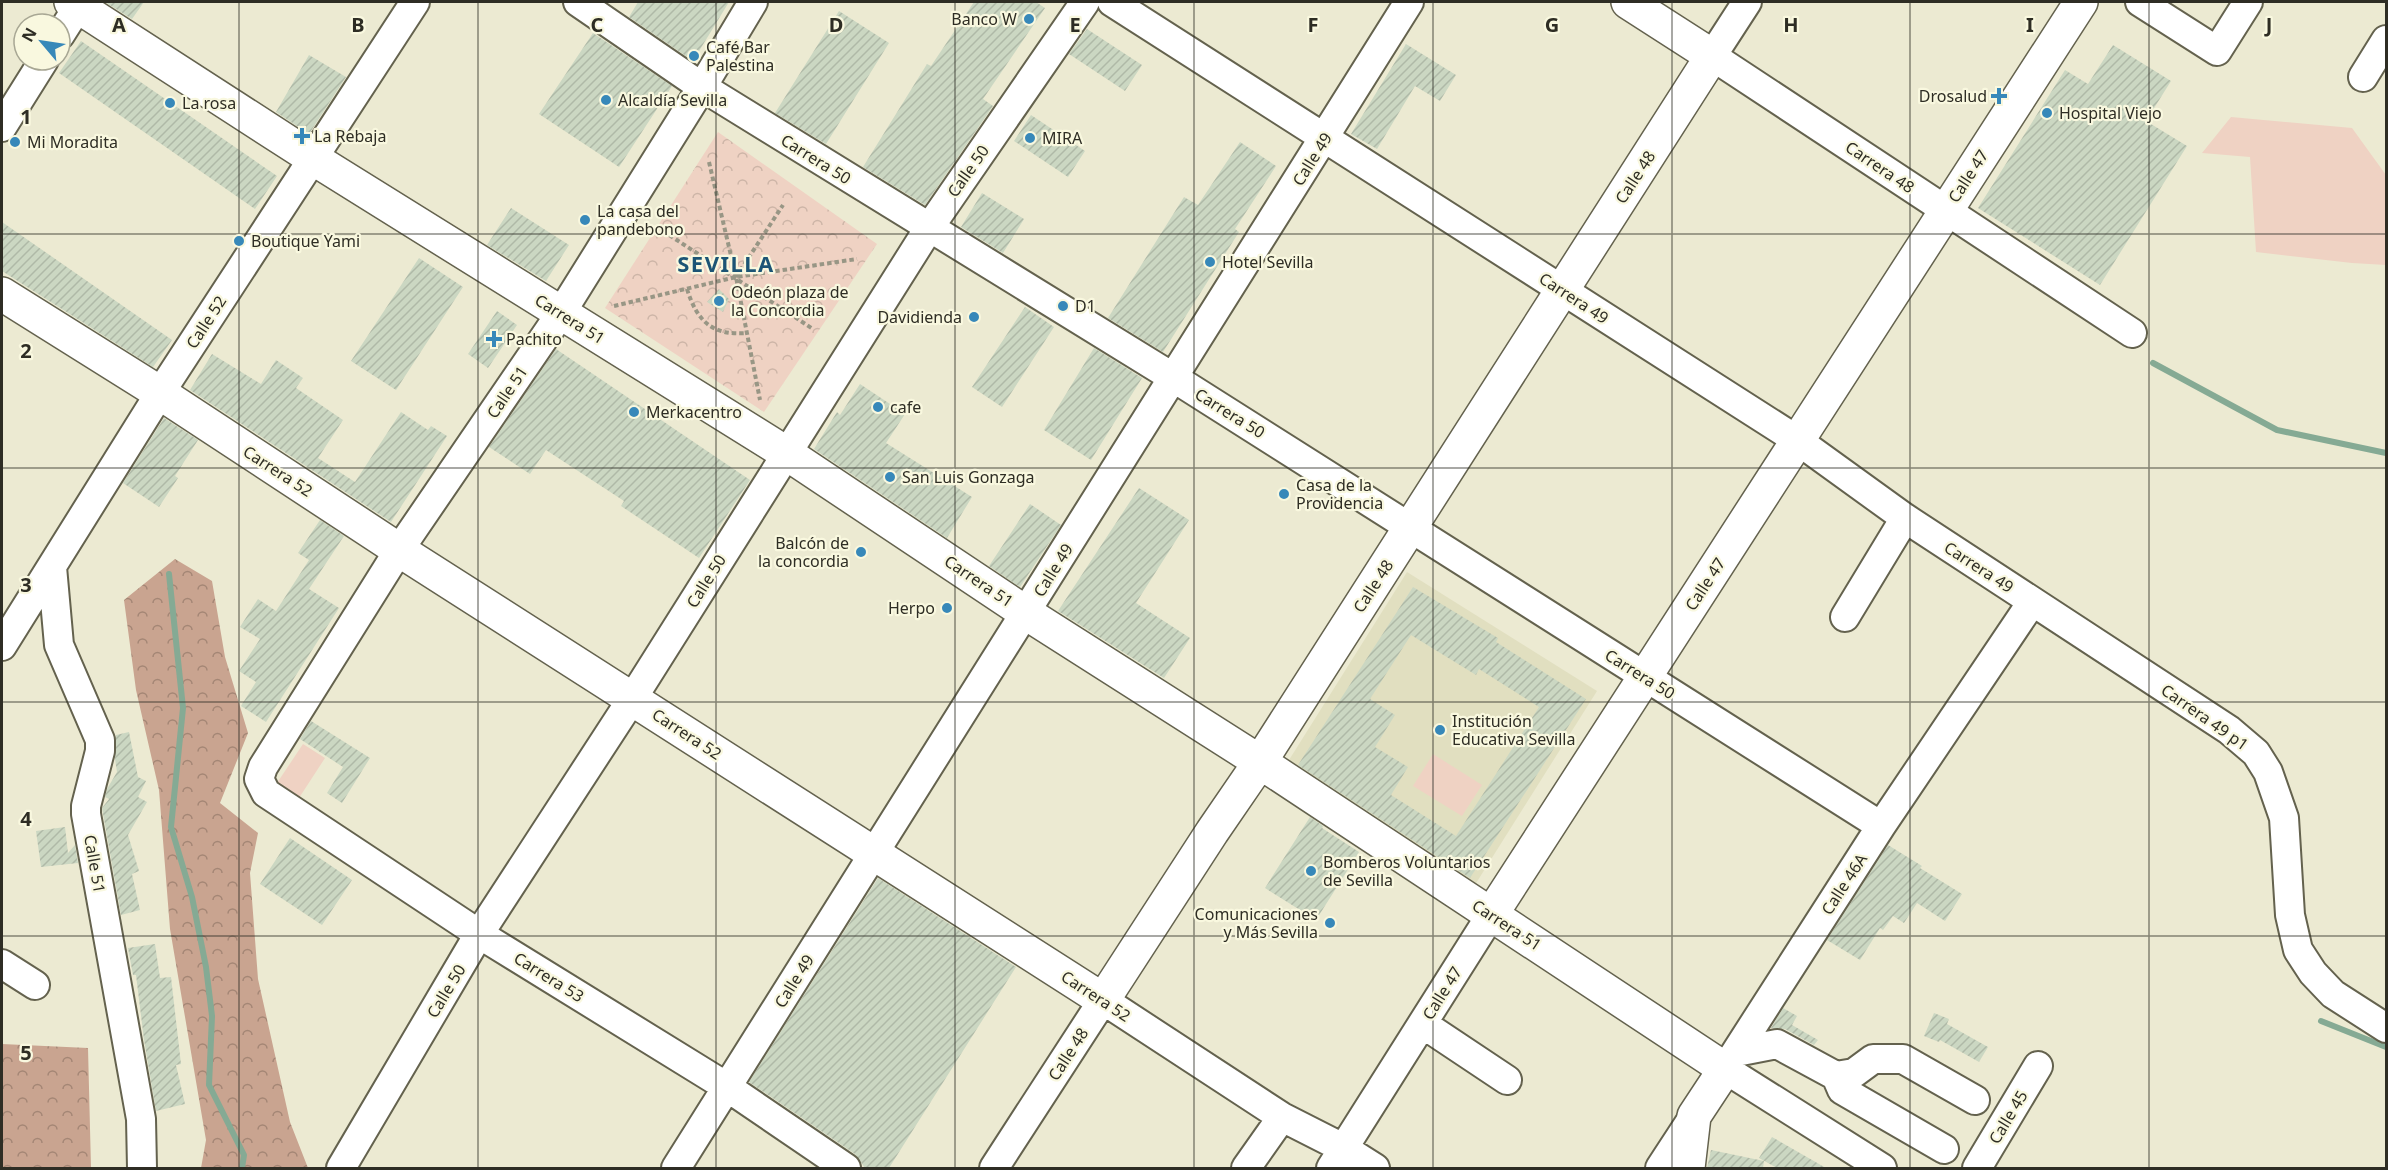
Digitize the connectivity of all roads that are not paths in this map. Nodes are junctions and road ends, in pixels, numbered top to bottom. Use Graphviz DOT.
graph roads {
  1 [pos="415,2"];
  2 [pos="578,2"];
  3 [pos="753,2"];
  4 [pos="1085,2"];
  5 [pos="1112,2"];
  6 [pos="1409,2"];
  7 [pos="1628,2"];
  8 [pos="1747,2"];
  9 [pos="2081,2"];
  10 [pos="2140,2"];
  11 [pos="2248,2"];
  12 [pos="77,3"];
  13 [pos="2386,40"];
  14 [pos="1712,56"];
  15 [pos="36,72"];
  16 [pos="2363,77"];
  17 [pos="702,87"];
  18 [pos="2,127"];
  19 [pos="1325,138"];
  20 [pos="314,159"];
  21 [pos="1945,211"];
  22 [pos="928,228"];
  23 [pos="1562,291"];
  24 [pos="2,294"];
  25 [pos="561,313"];
  26 [pos="2132,333"];
  27 [pos="1174,378"];
  28 [pos="160,393"];
  29 [pos="1797,440"];
  30 [pos="786,453"];
  31 [pos="1905,518"];
  32 [pos="1410,528"];
  33 [pos="399,550"];
  34 [pos="52,567"];
  35 [pos="2032,602"];
  36 [pos="1026,613"];
  37 [pos="1845,617"];
  38 [pos="5,632"];
  39 [pos="1645,677"];
  40 [pos="632,699"];
  41 [pos="1260,762"];
  42 [pos="259,780"];
  43 [pos="1881,826"];
  44 [pos="874,854"];
  45 [pos="1491,915"];
  46 [pos="479,934"];
  47 [pos="2,964"];
  48 [pos="35,985"];
  49 [pos="1103,1000"];
  50 [pos="1423,1024"];
  51 [pos="2386,1028"];
  52 [pos="1730,1061"];
  53 [pos="2038,1066"];
  54 [pos="1836,1076"];
  55 [pos="1507,1080"];
  56 [pos="727,1087"];
  57 [pos="1976,1100"];
  58 [pos="1694,1116"];
  59 [pos="1282,1117"];
  60 [pos="1944,1149"];
  61 [pos="1338,1159"];
  62 [pos="142,1168"];
  63 [pos="341,1168"];
  64 [pos="676,1168"];
  65 [pos="846,1168"];
  66 [pos="994,1168"];
  67 [pos="1246,1168"];
  68 [pos="1376,1168"];
  69 [pos="1660,1168"];
  70 [pos="1688,1168"];
  71 [pos="1882,1168"];
  72 [pos="1977,1168"];
  1 -- 20 [label="street, Calle 52"];
  2 -- 17 [label="street, Carrera 50"];
  3 -- 17 [label="street, Calle 51"];
  4 -- 22 [label="street, Calle 50"];
  5 -- 19 [label="street, Carrera 49"];
  6 -- 19 [label="street, Calle 49"];
  7 -- 14 [label="main road, Carrera 48"];
  8 -- 14 [label="street, Calle 48"];
  9 -- 21 [label="main road, Calle 47"];
  10 -- 11 [label="street"];
  12 -- 20 [label="main road, Carrera 51"];
  13 -- 16 [label="street"];
  14 -- 21 [label="street, Carrera 48"];
  14 -- 23 [label="main road, Calle 48"];
  15 -- 18 [label="street"];
  17 -- 22 [label="street, Carrera 50"];
  17 -- 25 [label="street, Calle 51"];
  19 -- 23 [label="street, Carrera 49"];
  19 -- 27 [label="street, Calle 49"];
  20 -- 25 [label="main road, Carrera 51"];
  20 -- 28 [label="street, Calle 52"];
  21 -- 26 [label="street, Carrera 48"];
  21 -- 29 [label="main road, Calle 47"];
  22 -- 27 [label="street, Carrera 50"];
  22 -- 30 [label="street, Calle 50"];
  23 -- 29 [label="street, Carrera 49"];
  23 -- 32 [label="main road, Calle 48"];
  24 -- 28 [label="main road, Carrera 52"];
  25 -- 30 [label="main road, Carrera 51"];
  25 -- 33 [label="street, Calle 51"];
  27 -- 32 [label="street, Carrera 50"];
  27 -- 36 [label="street, Calle 49"];
  28 -- 33 [label="main road, Carrera 52"];
  28 -- 34 [label="street, Calle 52"];
  29 -- 31 [label="street, Carrera 49"];
  29 -- 39 [label="main road, Calle 47"];
  30 -- 36 [label="main road, Carrera 51"];
  30 -- 40 [label="street, Calle 50"];
  31 -- 35 [label="street, Carrera 49"];
  31 -- 37 [label="street"];
  32 -- 39 [label="street, Carrera 50"];
  32 -- 41 [label="main road, Calle 48"];
  33 -- 40 [label="main road, Carrera 52"];
  33 -- 42 [label="street, Calle 51"];
  34 -- 38 [label="street, Calle 52"];
  34 -- 62 [label="street, Calle 51"];
  35 -- 43 [label="street, Calle 46A"];
  35 -- 51 [label="street, Carrera 49 p1"];
  36 -- 41 [label="main road, Carrera 51"];
  36 -- 44 [label="street, Calle 49"];
  39 -- 43 [label="street, Carrera 50"];
  39 -- 45 [label="main road, Calle 47"];
  40 -- 44 [label="main road, Carrera 52"];
  40 -- 46 [label="street, Calle 50"];
  41 -- 45 [label="main road, Carrera 51"];
  41 -- 49 [label="main road, Calle 48"];
  42 -- 46 [label="street, Carrera 53"];
  43 -- 52 [label="street, Calle 46A"];
  44 -- 49 [label="main road, Carrera 52"];
  44 -- 56 [label="street, Calle 49"];
  45 -- 50 [label="street, Calle 47"];
  45 -- 52 [label="main road, Carrera 51"];
  46 -- 56 [label="street, Carrera 53"];
  46 -- 63 [label="street, Calle 50"];
  47 -- 48 [label="street"];
  49 -- 59 [label="street, Carrera 52"];
  49 -- 66 [label="street, Calle 48"];
  50 -- 55 [label="street"];
  50 -- 61 [label="street, Calle 47"];
  52 -- 54 [label="street"];
  52 -- 58 [label="main road, Calle 46A"];
  52 -- 71 [label="street, Carrera 51"];
  53 -- 72 [label="street, Calle 45"];
  54 -- 57 [label="street"];
  54 -- 60 [label="street"];
  56 -- 64 [label="street, Calle 49"];
  56 -- 65 [label="street, Carrera 53"];
  58 -- 69 [label="street, Calle 46A"];
  58 -- 70 [label="main road"];
  59 -- 61 [label="street, Carrera 52"];
  59 -- 67 [label="street"];
  61 -- 68 [label="street, Carrera 52"];
}
